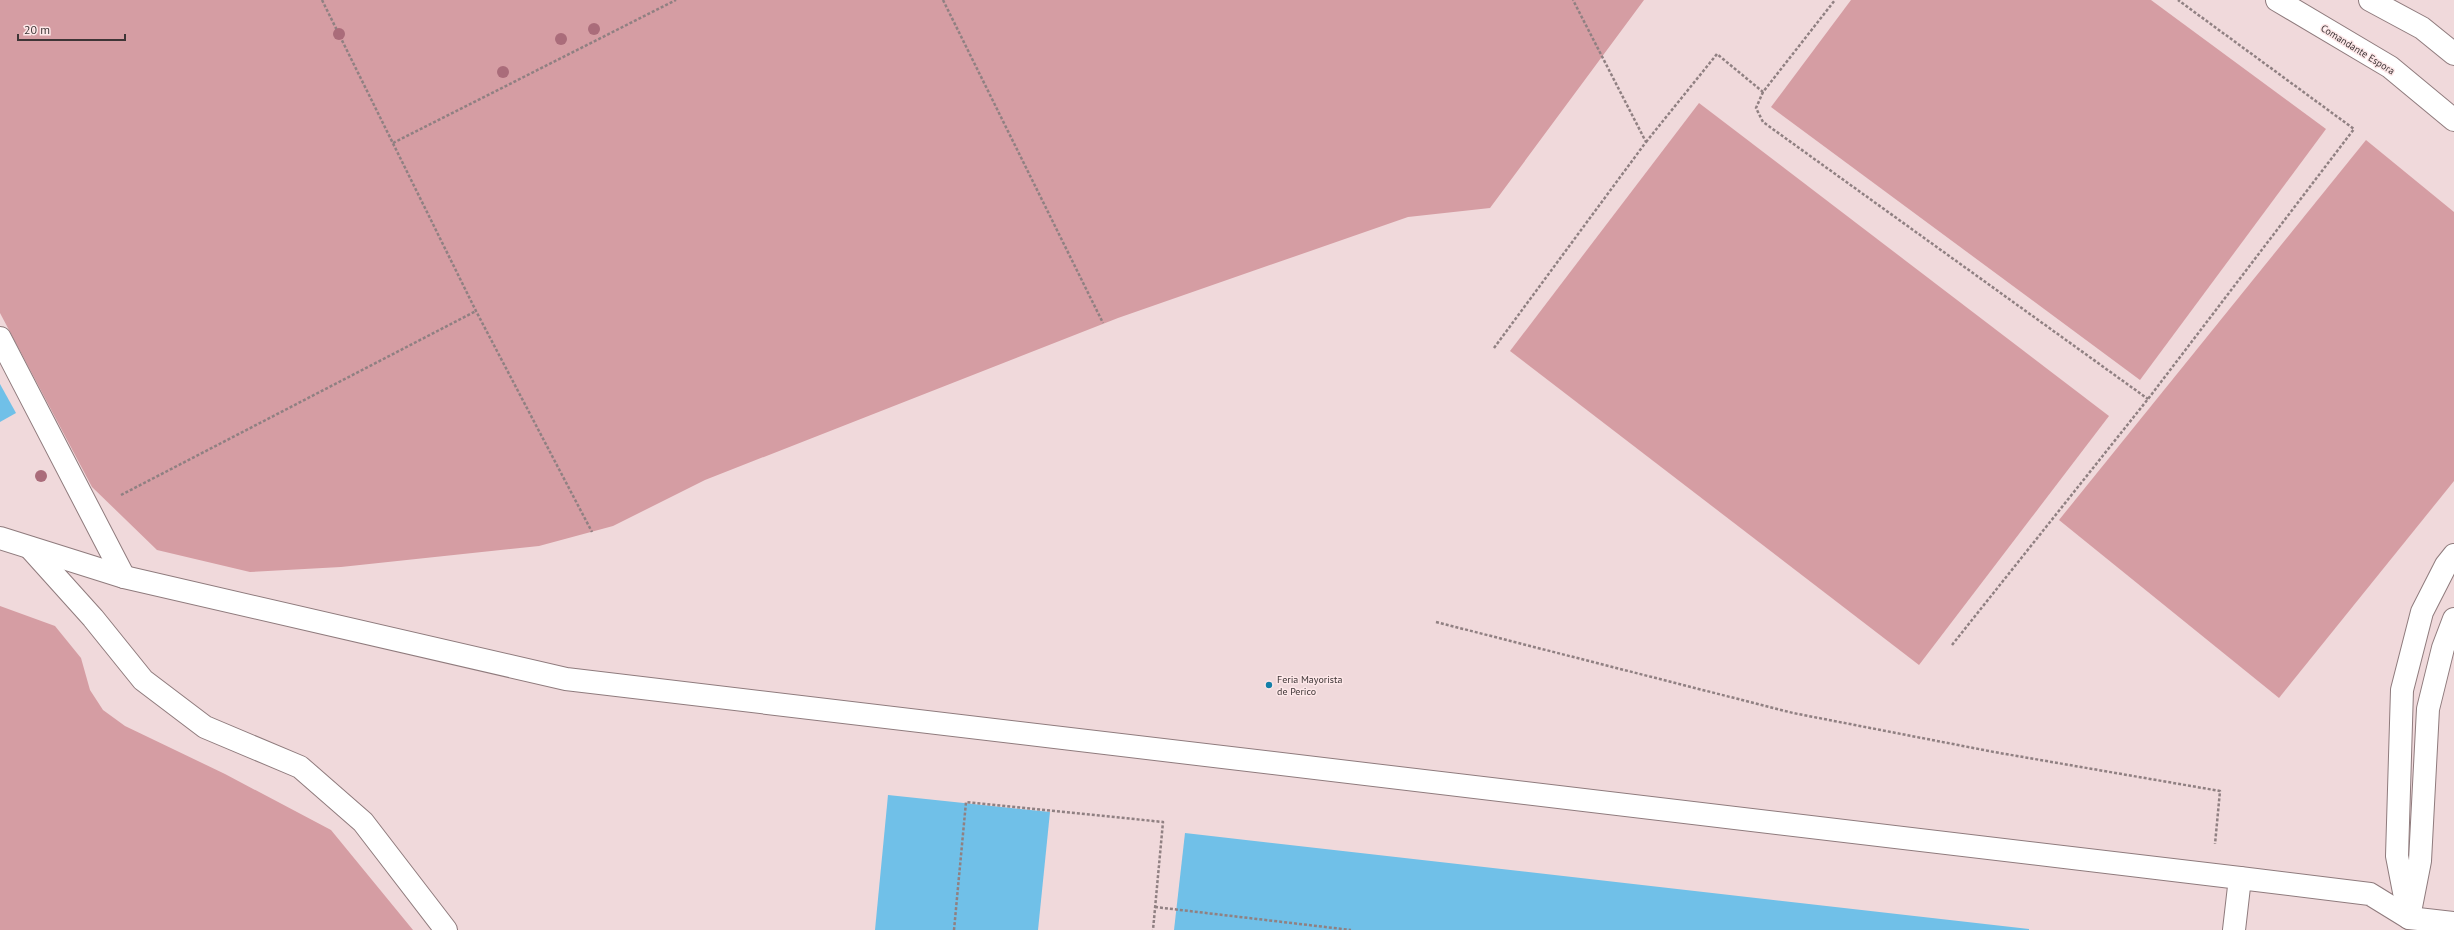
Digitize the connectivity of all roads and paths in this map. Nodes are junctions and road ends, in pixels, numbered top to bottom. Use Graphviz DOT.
graph roads {
  1 [pos="322,0"];
  2 [pos="676,0"];
  3 [pos="943,0"];
  4 [pos="1573,0"];
  5 [pos="1835,0"];
  6 [pos="2178,0"];
  7 [pos="2277,0"];
  8 [pos="2370,0"];
  9 [pos="2454,54"];
  10 [pos="1763,92"];
  11 [pos="2454,120"];
  12 [pos="1646,142"];
  13 [pos="393,143"];
  14 [pos="476,310"];
  15 [pos="1104,323"];
  16 [pos="0,338"];
  17 [pos="1494,348"];
  18 [pos="2148,399"];
  19 [pos="121,495"];
  20 [pos="592,532"];
  21 [pos="0,538"];
  22 [pos="30,548"];
  23 [pos="2454,555"];
  24 [pos="124,577"];
  25 [pos="2454,619"];
  26 [pos="1436,622"];
  27 [pos="1952,645"];
  28 [pos="2212,876"];
  29 [pos="2240,878"];
  30 [pos="1155,907"];
  31 [pos="2454,923"];
  32 [pos="2408,924"];
  33 [pos="446,930"];
  34 [pos="954,930"];
  35 [pos="1153,930"];
  36 [pos="1351,930"];
  37 [pos="2234,930"];
  1 -- 13 [label="path"];
  2 -- 13 [label="path"];
  3 -- 15 [label="path"];
  4 -- 12 [label="path"];
  5 -- 10 [label="path"];
  6 -- 18 [label="path"];
  7 -- 11 [label="street, Comandante Espora"];
  8 -- 9 [label="street"];
  10 -- 12 [label="path"];
  10 -- 18 [label="path"];
  12 -- 17 [label="path"];
  13 -- 14 [label="path"];
  14 -- 19 [label="path"];
  14 -- 20 [label="path"];
  16 -- 24 [label="street"];
  18 -- 27 [label="path"];
  21 -- 22 [label="street"];
  22 -- 24 [label="street"];
  22 -- 33 [label="street"];
  23 -- 32 [label="street"];
  24 -- 28 [label="street"];
  25 -- 32 [label="street"];
  26 -- 28 [label="path"];
  28 -- 29 [label="street"];
  29 -- 32 [label="street"];
  29 -- 37 [label="street"];
  30 -- 34 [label="path"];
  30 -- 35 [label="path"];
  30 -- 36 [label="path"];
  31 -- 32 [label="street"];
}
